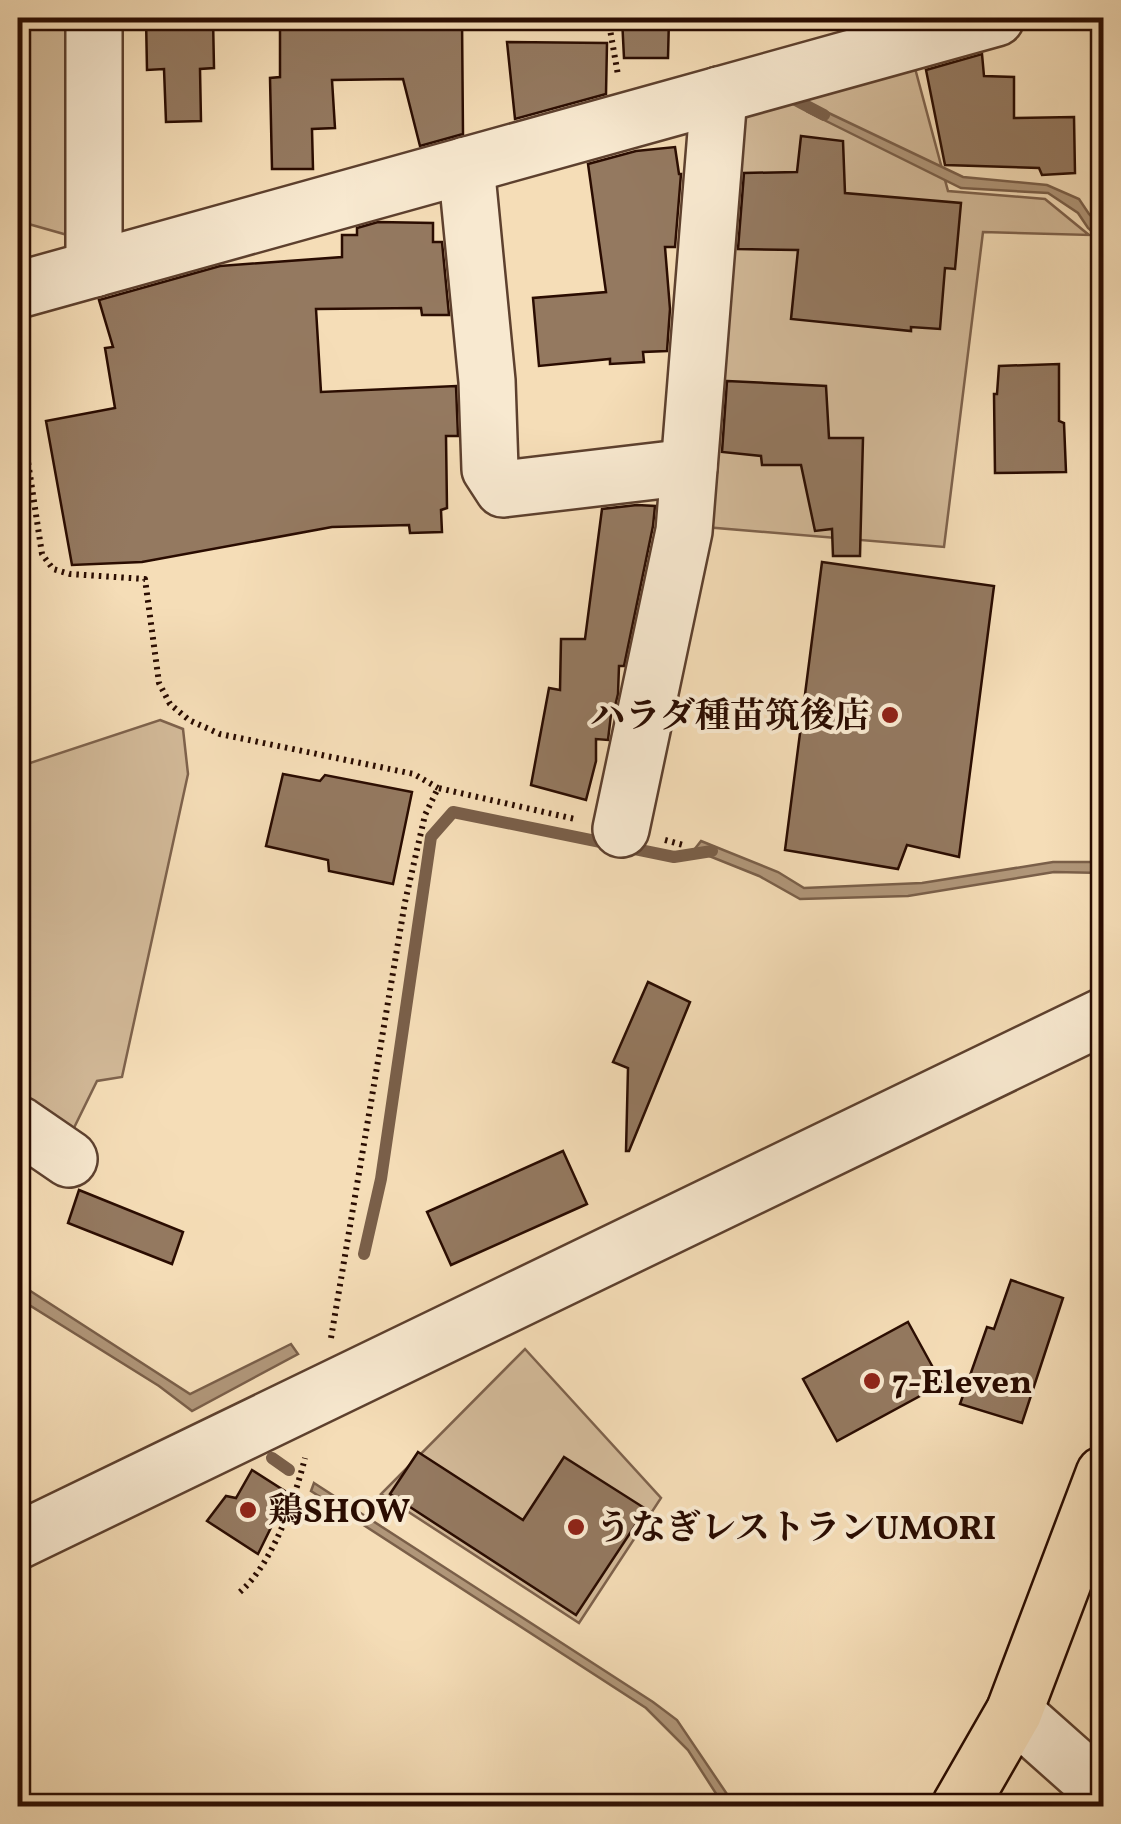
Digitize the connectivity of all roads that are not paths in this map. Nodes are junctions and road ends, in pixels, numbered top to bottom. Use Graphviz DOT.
graph roads {
  1 [pos="94,18"];
  2 [pos="996,18"];
  3 [pos="898,30"];
  4 [pos="719,95"];
  5 [pos="466,165"];
  6 [pos="94,269"];
  7 [pos="18,290"];
  8 [pos="689,466"];
  9 [pos="622,829"];
  10 [pos="1104,1016"];
  11 [pos="18,1124"];
  12 [pos="68,1158"];
  13 [pos="1104,1474"];
  14 [pos="18,1542"];
  15 [pos="1014,1712"];
  16 [pos="1104,1792"];
  17 [pos="960,1806"];
  1 -- 6 [label="street"];
  2 -- 3 [label="street"];
  3 -- 4 [label="street"];
  4 -- 5 [label="street"];
  4 -- 8 [label="street"];
  5 -- 6 [label="street"];
  5 -- 8 [label="street"];
  6 -- 7 [label="street"];
  8 -- 9 [label="street"];
  10 -- 14 [label="street"];
  11 -- 12 [label="street"];
  13 -- 15 [label="main road"];
  15 -- 16 [label="street"];
  15 -- 17 [label="main road"];
}
